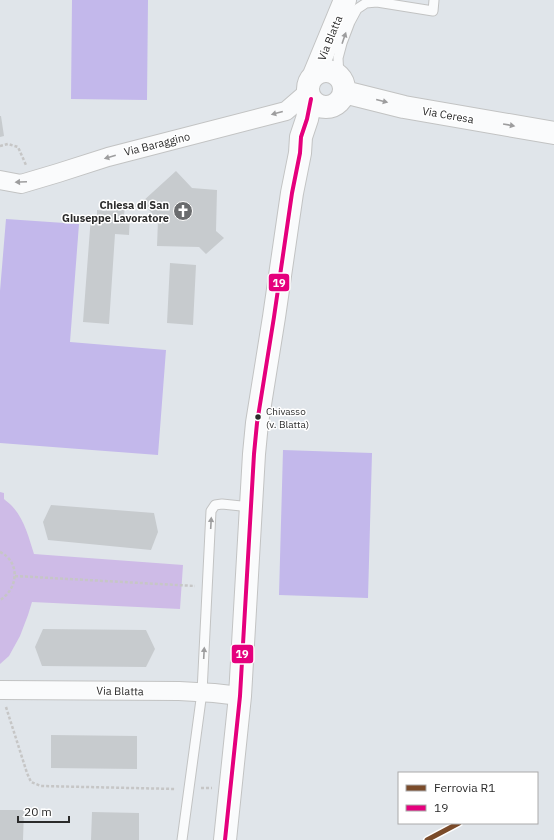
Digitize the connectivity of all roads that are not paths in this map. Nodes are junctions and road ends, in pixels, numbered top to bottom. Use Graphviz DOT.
graph roads {
  1 [pos="345,0"];
  2 [pos="385,0"];
  3 [pos="434,0"];
  4 [pos="394,4"];
  5 [pos="311,89"];
  6 [pos="339,91"];
  7 [pos="554,133"];
  8 [pos="300,154"];
  9 [pos="0,180"];
  10 [pos="251,507"];
  11 [pos="0,690"];
  12 [pos="202,692"];
  13 [pos="240,696"];
  14 [pos="182,840"];
  15 [pos="225,840"];
  1 -- 5 [label="street, Via Blatta"];
  2 -- 4 [label="lane"];
  3 -- 4 [label="lane"];
  6 -- 4 [label="lane, one-way"];
  5 -- 6 [label="street"];
  5 -- 6 [label="street"];
  5 -- 8 [label="street, Via Blatta"];
  5 -- 9 [label="street, Via Baraggino, one-way"];
  6 -- 7 [label="street, Via Ceresa, one-way"];
  6 -- 8 [label="street, Via Blatta"];
  8 -- 10 [label="street, Via Blatta"];
  12 -- 10 [label="lane, one-way"];
  10 -- 13 [label="street, Via Blatta"];
  11 -- 12 [label="street, Via Blatta"];
  12 -- 13 [label="street, Via Blatta"];
  12 -- 14 [label="lane"];
  13 -- 15 [label="street, Via Blatta"];
}
